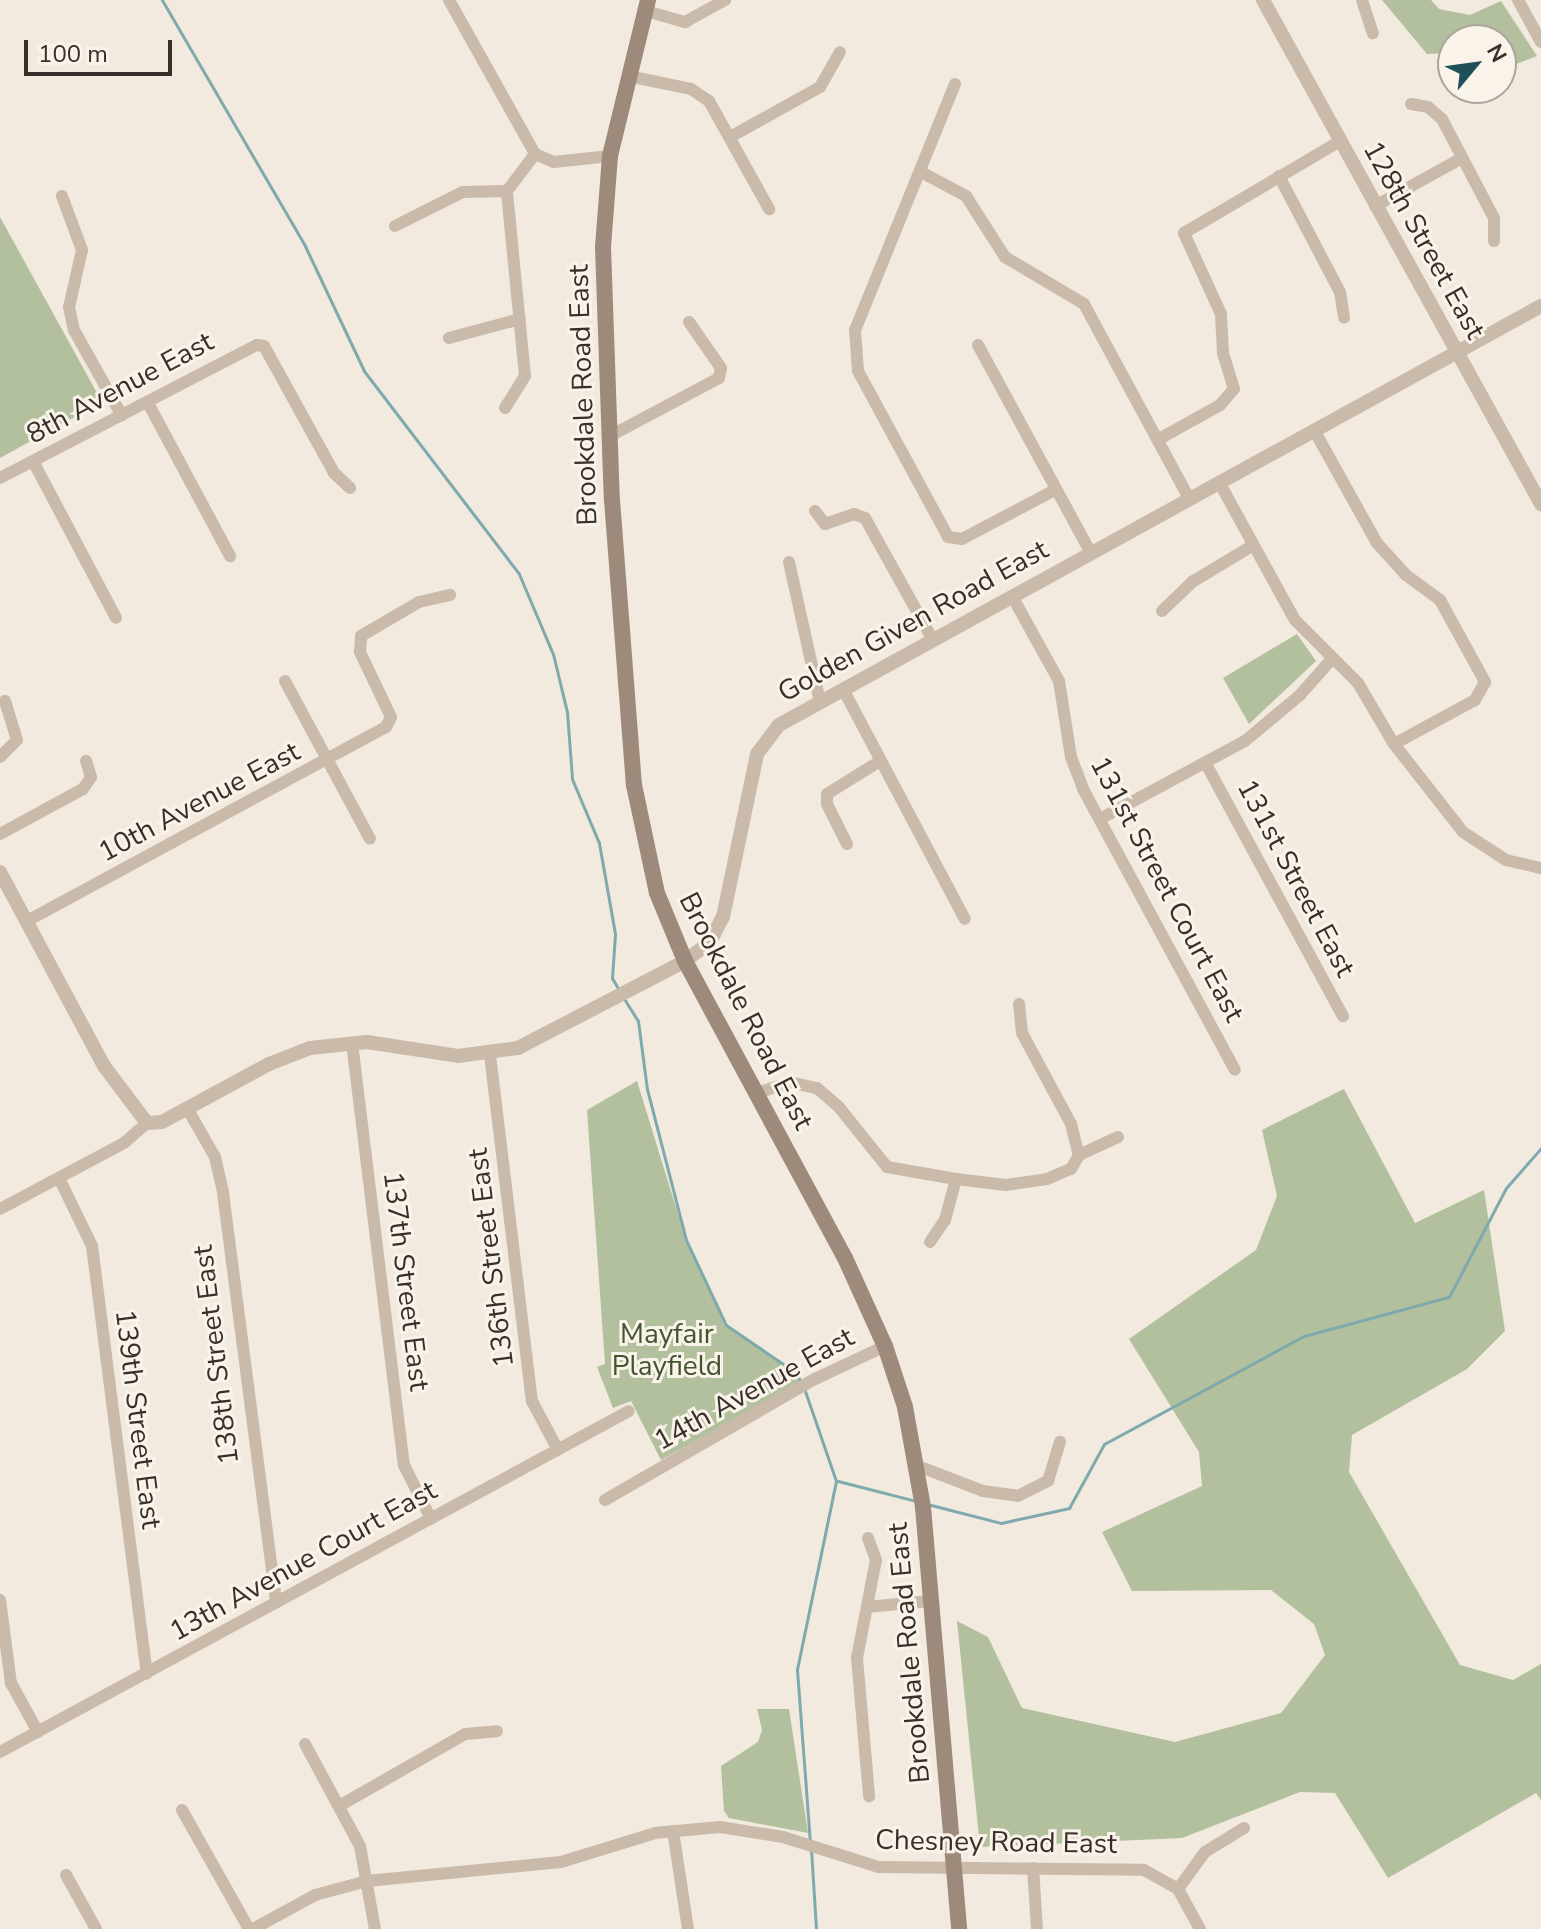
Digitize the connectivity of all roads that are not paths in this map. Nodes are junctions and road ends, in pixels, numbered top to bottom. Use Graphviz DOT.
graph roads {
  1 [pos="725,0"];
  2 [pos="1263,0"];
  3 [pos="1362,0"];
  4 [pos="1518,0"];
  5 [pos="454,2"];
  6 [pos="647,6"];
  7 [pos="1373,33"];
  8 [pos="1541,42"];
  9 [pos="840,52"];
  10 [pos="628,76"];
  11 [pos="955,84"];
  12 [pos="1411,104"];
  13 [pos="732,136"];
  14 [pos="1340,141"];
  15 [pos="535,154"];
  16 [pos="610,156"];
  17 [pos="1462,158"];
  18 [pos="921,172"];
  19 [pos="1279,176"];
  20 [pos="507,191"];
  21 [pos="62,196"];
  22 [pos="1375,206"];
  23 [pos="769,209"];
  24 [pos="395,226"];
  25 [pos="1494,241"];
  26 [pos="1541,306"];
  27 [pos="1344,318"];
  28 [pos="520,319"];
  29 [pos="689,322"];
  30 [pos="449,338"];
  31 [pos="978,345"];
  32 [pos="1456,353"];
  33 [pos="148,403"];
  34 [pos="505,408"];
  35 [pos="122,416"];
  36 [pos="1314,430"];
  37 [pos="610,436"];
  38 [pos="1159,439"];
  39 [pos="34,463"];
  40 [pos="0,478"];
  41 [pos="1219,482"];
  42 [pos="350,488"];
  43 [pos="1055,490"];
  44 [pos="1189,498"];
  45 [pos="1541,504"];
  46 [pos="815,511"];
  47 [pos="1252,546"];
  48 [pos="1091,553"];
  49 [pos="230,556"];
  50 [pos="789,562"];
  51 [pos="450,595"];
  52 [pos="1012,596"];
  53 [pos="1162,611"];
  54 [pos="116,618"];
  55 [pos="933,640"];
  56 [pos="1331,660"];
  57 [pos="285,681"];
  58 [pos="843,689"];
  59 [pos="5,701"];
  60 [pos="820,702"];
  61 [pos="1394,744"];
  62 [pos="0,757"];
  63 [pos="86,761"];
  64 [pos="328,761"];
  65 [pos="880,761"];
  66 [pos="1206,764"];
  67 [pos="1100,819"];
  68 [pos="0,834"];
  69 [pos="370,839"];
  70 [pos="847,844"];
  71 [pos="1541,868"];
  72 [pos="0,872"];
  73 [pos="965,919"];
  74 [pos="27,921"];
  75 [pos="685,961"];
  76 [pos="1019,1004"];
  77 [pos="1343,1016"];
  78 [pos="352,1043"];
  79 [pos="490,1055"];
  80 [pos="1235,1070"];
  81 [pos="757,1093"];
  82 [pos="187,1108"];
  83 [pos="147,1123"];
  84 [pos="1118,1137"];
  85 [pos="1079,1155"];
  86 [pos="59,1178"];
  87 [pos="956,1179"];
  88 [pos="0,1209"];
  89 [pos="930,1242"];
  90 [pos="885,1346"];
  91 [pos="629,1411"];
  92 [pos="1060,1442"];
  93 [pos="558,1450"];
  94 [pos="918,1466"];
  95 [pos="605,1500"];
  96 [pos="431,1519"];
  97 [pos="868,1538"];
  98 [pos="0,1600"];
  99 [pos="930,1601"];
  100 [pos="276,1603"];
  101 [pos="867,1607"];
  102 [pos="147,1673"];
  103 [pos="497,1731"];
  104 [pos="38,1732"];
  105 [pos="305,1744"];
  106 [pos="0,1752"];
  107 [pos="869,1796"];
  108 [pos="339,1806"];
  109 [pos="182,1810"];
  110 [pos="1244,1828"];
  111 [pos="673,1831"];
  112 [pos="1033,1868"];
  113 [pos="954,1871"];
  114 [pos="66,1875"];
  115 [pos="367,1881"];
  116 [pos="1178,1889"];
  117 [pos="96,1929"];
  118 [pos="251,1929"];
  119 [pos="375,1929"];
  120 [pos="688,1929"];
  121 [pos="959,1929"];
  122 [pos="1037,1929"];
  123 [pos="1200,1929"];
  1 -- 6 [label="street"];
  2 -- 14 [label="street, 128th Street East"];
  3 -- 7 [label="street"];
  4 -- 8 [label="street"];
  5 -- 15 [label="street"];
  6 -- 10 [label="main road, Brookdale Road East"];
  9 -- 13 [label="street"];
  10 -- 13 [label="street"];
  10 -- 16 [label="main road, Brookdale Road East"];
  11 -- 18 [label="street"];
  12 -- 17 [label="street"];
  13 -- 23 [label="street"];
  14 -- 19 [label="street"];
  14 -- 22 [label="street, 128th Street East"];
  15 -- 16 [label="street"];
  15 -- 20 [label="street"];
  16 -- 37 [label="main road, Brookdale Road East"];
  17 -- 22 [label="street"];
  17 -- 25 [label="street"];
  18 -- 38 [label="street"];
  18 -- 43 [label="street"];
  19 -- 27 [label="street"];
  19 -- 38 [label="street"];
  20 -- 24 [label="street"];
  20 -- 28 [label="street"];
  21 -- 35 [label="street"];
  22 -- 32 [label="street, 128th Street East"];
  26 -- 32 [label="street, Golden Given Road East"];
  28 -- 30 [label="street"];
  28 -- 34 [label="street"];
  29 -- 37 [label="street"];
  31 -- 43 [label="street"];
  32 -- 36 [label="street, Golden Given Road East"];
  32 -- 45 [label="street, 128th Street East"];
  33 -- 35 [label="street, 8th Avenue East"];
  33 -- 42 [label="street, 8th Avenue East"];
  33 -- 49 [label="street"];
  35 -- 39 [label="street, 8th Avenue East"];
  36 -- 41 [label="street, Golden Given Road East"];
  36 -- 61 [label="street"];
  37 -- 75 [label="main road, Brookdale Road East"];
  38 -- 44 [label="street"];
  39 -- 40 [label="street, 8th Avenue East"];
  39 -- 54 [label="street"];
  41 -- 44 [label="street, Golden Given Road East"];
  41 -- 47 [label="street"];
  43 -- 48 [label="street"];
  44 -- 48 [label="street, Golden Given Road East"];
  46 -- 55 [label="street"];
  47 -- 53 [label="street"];
  47 -- 56 [label="street"];
  48 -- 52 [label="street, Golden Given Road East"];
  50 -- 60 [label="street"];
  51 -- 64 [label="street, 10th Avenue East"];
  52 -- 55 [label="street, Golden Given Road East"];
  52 -- 67 [label="street, 131st Street Court East"];
  55 -- 58 [label="street, Golden Given Road East"];
  56 -- 61 [label="street"];
  56 -- 66 [label="street"];
  57 -- 64 [label="street"];
  58 -- 60 [label="street, Golden Given Road East"];
  58 -- 65 [label="street"];
  59 -- 62 [label="street"];
  60 -- 75 [label="street, Golden Given Road East"];
  61 -- 71 [label="street"];
  63 -- 68 [label="street"];
  64 -- 69 [label="street"];
  64 -- 74 [label="street, 10th Avenue East"];
  65 -- 70 [label="street"];
  65 -- 73 [label="street"];
  66 -- 67 [label="street"];
  66 -- 77 [label="street, 131st Street East"];
  67 -- 80 [label="street, 131st Street Court East"];
  72 -- 74 [label="street"];
  74 -- 83 [label="street"];
  75 -- 79 [label="street, Golden Given Road East"];
  75 -- 81 [label="main road, Brookdale Road East"];
  76 -- 85 [label="street"];
  78 -- 79 [label="street, Golden Given Road East"];
  78 -- 82 [label="street, Golden Given Road East"];
  78 -- 96 [label="street, 137th Street East"];
  79 -- 93 [label="street, 136th Street East"];
  81 -- 87 [label="street"];
  81 -- 90 [label="main road, Brookdale Road East"];
  82 -- 83 [label="street, Golden Given Road East"];
  82 -- 100 [label="street, 138th Street East"];
  83 -- 86 [label="street, Golden Given Road East"];
  84 -- 85 [label="street"];
  85 -- 87 [label="street"];
  86 -- 88 [label="street, Golden Given Road East"];
  86 -- 102 [label="street, 139th Street East"];
  87 -- 89 [label="street"];
  90 -- 94 [label="main road, Brookdale Road East"];
  90 -- 95 [label="street, 14th Avenue East"];
  91 -- 93 [label="street, 13th Avenue Court East"];
  92 -- 94 [label="street"];
  93 -- 96 [label="street, 13th Avenue Court East"];
  94 -- 99 [label="main road, Brookdale Road East"];
  96 -- 100 [label="street, 13th Avenue Court East"];
  97 -- 101 [label="street"];
  98 -- 104 [label="street"];
  99 -- 101 [label="street"];
  99 -- 113 [label="main road, Brookdale Road East"];
  100 -- 102 [label="street, 13th Avenue Court East"];
  101 -- 107 [label="street"];
  102 -- 104 [label="street, 13th Avenue Court East"];
  103 -- 108 [label="street"];
  104 -- 106 [label="street, 13th Avenue Court East"];
  105 -- 108 [label="street"];
  108 -- 115 [label="street"];
  109 -- 118 [label="street"];
  110 -- 116 [label="street"];
  111 -- 113 [label="street, Chesney Road East"];
  111 -- 115 [label="street, Chesney Road East"];
  111 -- 120 [label="street"];
  112 -- 113 [label="street, Chesney Road East"];
  112 -- 116 [label="street, Chesney Road East"];
  112 -- 122 [label="street"];
  113 -- 121 [label="main road, Brookdale Road East"];
  114 -- 117 [label="street"];
  115 -- 118 [label="street, Chesney Road East"];
  115 -- 119 [label="street"];
  116 -- 123 [label="street"];
}
